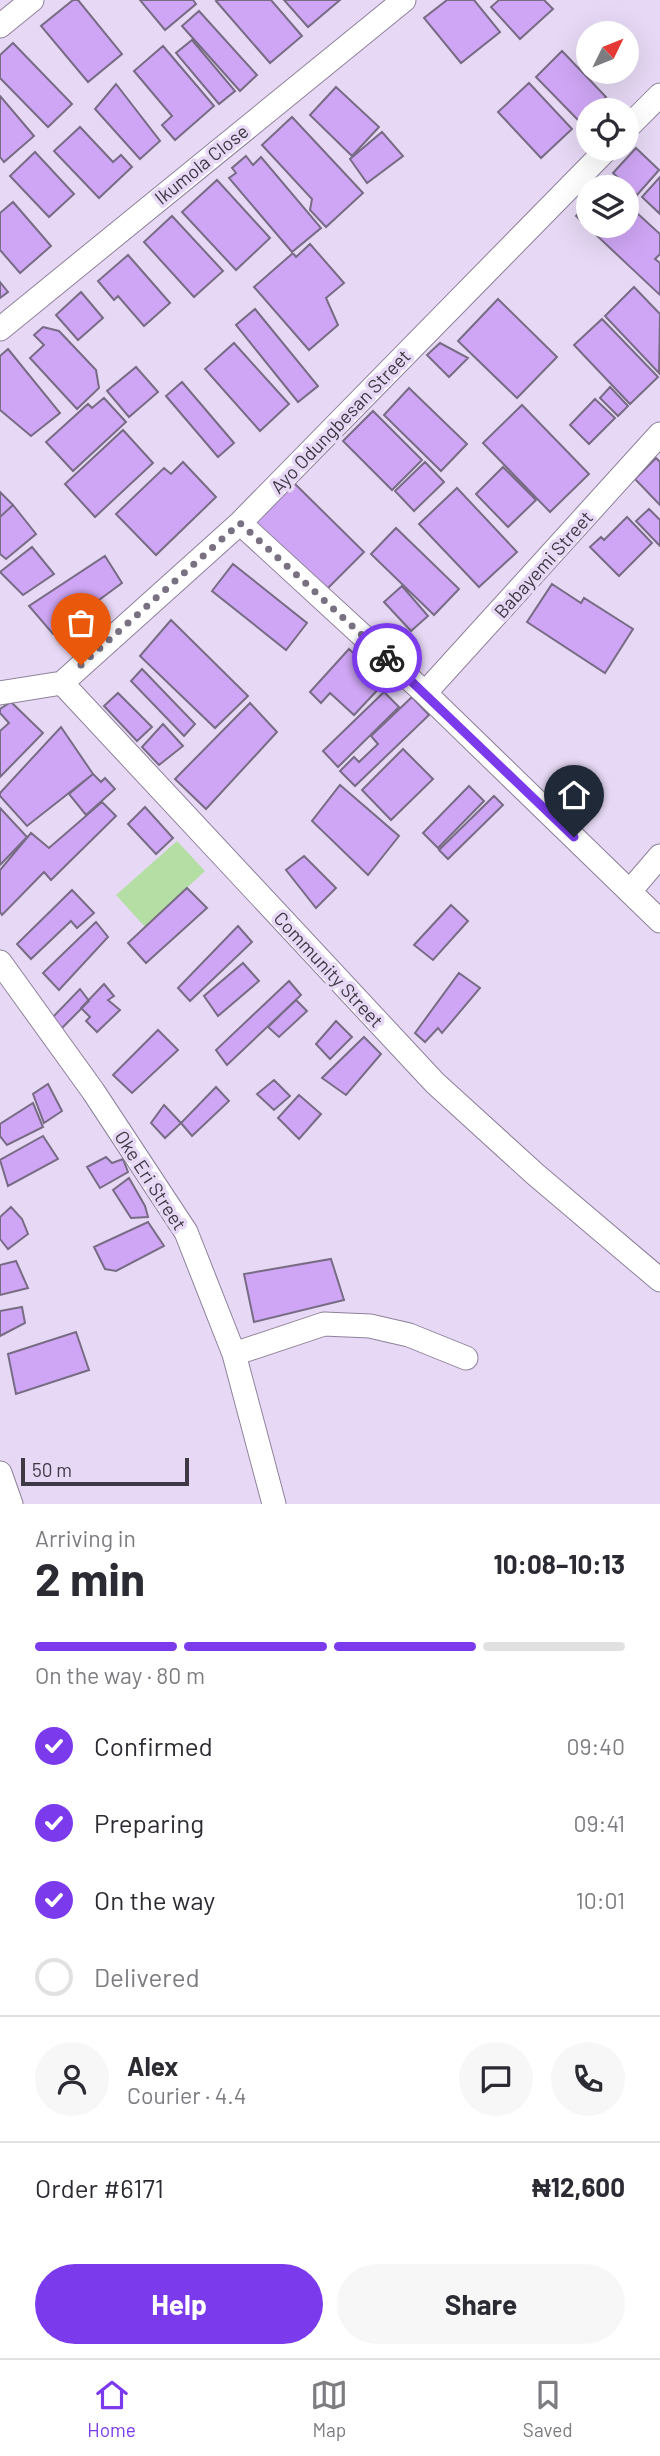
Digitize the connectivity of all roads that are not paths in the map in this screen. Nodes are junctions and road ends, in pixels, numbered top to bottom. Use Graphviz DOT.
graph roads {
  1 [pos="32,0"];
  2 [pos="404,0"];
  3 [pos="0,26"];
  4 [pos="660,95"];
  5 [pos="639,116"];
  6 [pos="595,161"];
  7 [pos="0,329"];
  8 [pos="660,434"];
  9 [pos="240,523"];
  10 [pos="62,683"];
  11 [pos="0,693"];
  12 [pos="425,693"];
  13 [pos="660,856"];
  14 [pos="630,891"];
  15 [pos="660,921"];
  16 [pos="0,962"];
  17 [pos="660,1280"];
  18 [pos="234,1354"];
  19 [pos="466,1358"];
  20 [pos="0,1473"];
  21 [pos="11,1504"];
  22 [pos="274,1504"];
  1 -- 3 [label="street"];
  2 -- 7 [label="street, Ikumola Close"];
  4 -- 5 [label="street"];
  6 -- 9 [label="street, Ayo Odungbesan Street"];
  8 -- 12 [label="street, Babayemi Street"];
  9 -- 10 [label="street, Ayo Odungbesan Street"];
  9 -- 12 [label="street"];
  10 -- 11 [label="street"];
  10 -- 17 [label="street, Community Street"];
  12 -- 14 [label="street"];
  13 -- 14 [label="street"];
  14 -- 15 [label="street"];
  16 -- 18 [label="street, Oke Eri Street"];
  18 -- 19 [label="street"];
  18 -- 22 [label="street, Oke Eri Street"];
  20 -- 21 [label="street"];
}
